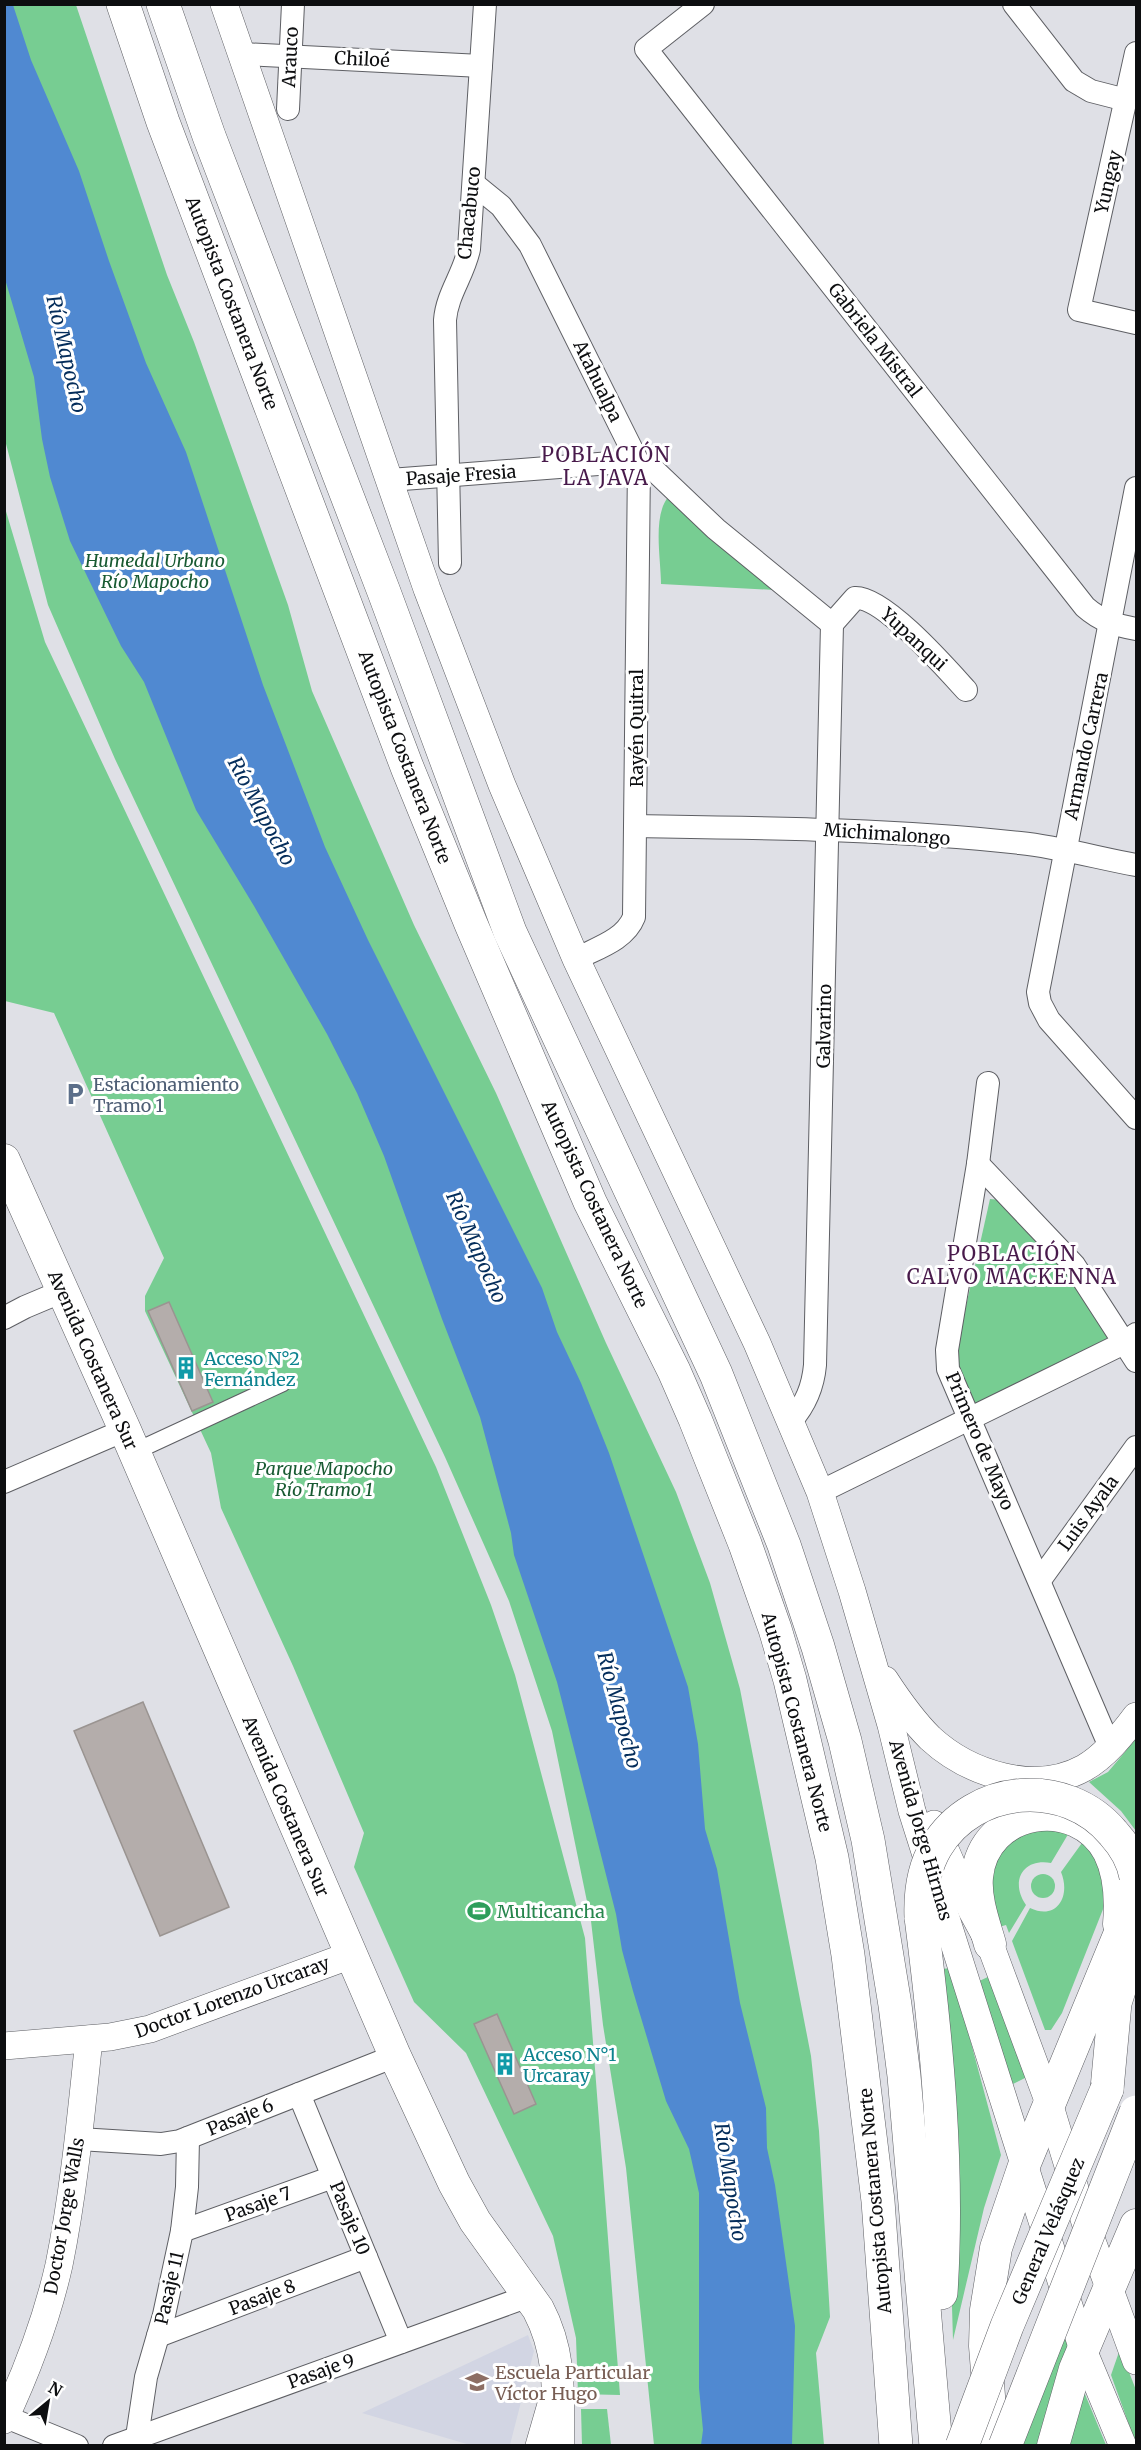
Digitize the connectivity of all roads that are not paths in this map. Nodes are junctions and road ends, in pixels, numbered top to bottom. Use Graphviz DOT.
graph roads {
  1 [pos="123,4"];
  2 [pos="163,4"];
  3 [pos="224,4"];
  4 [pos="293,4"];
  5 [pos="485,4"];
  6 [pos="703,4"];
  7 [pos="1014,4"];
  8 [pos="1137,53"];
  9 [pos="242,54"];
  10 [pos="290,55"];
  11 [pos="481,66"];
  12 [pos="1126,100"];
  13 [pos="288,109"];
  14 [pos="474,184"];
  15 [pos="1137,323"];
  16 [pos="639,464"];
  17 [pos="449,476"];
  18 [pos="390,480"];
  19 [pos="1137,488"];
  20 [pos="450,563"];
  21 [pos="832,624"];
  22 [pos="1111,624"];
  23 [pos="1137,629"];
  24 [pos="966,690"];
  25 [pos="636,826"];
  26 [pos="828,829"];
  27 [pos="1065,851"];
  28 [pos="1137,866"];
  29 [pos="576,959"];
  30 [pos="988,1083"];
  31 [pos="1137,1118"];
  32 [pos="4,1160"];
  33 [pos="978,1164"];
  34 [pos="63,1292"];
  35 [pos="4,1318"];
  36 [pos="1130,1338"];
  37 [pos="1137,1361"];
  38 [pos="283,1383"];
  39 [pos="970,1418"];
  40 [pos="791,1421"];
  41 [pos="130,1441"];
  42 [pos="1137,1447"];
  43 [pos="4,1482"];
  44 [pos="820,1492"];
  45 [pos="1040,1580"];
  46 [pos="870,1656"];
  47 [pos="1137,1716"];
  48 [pos="891,1725"];
  49 [pos="1110,1748"];
  50 [pos="1137,1877"];
  51 [pos="1137,1894"];
  52 [pos="1127,1936"];
  53 [pos="990,1944"];
  54 [pos="351,1954"];
  55 [pos="1137,2017"];
  56 [pos="89,2039"];
  57 [pos="4,2046"];
  58 [pos="394,2056"];
  59 [pos="1107,2089"];
  60 [pos="299,2094"];
  61 [pos="1049,2103"];
  62 [pos="1137,2112"];
  63 [pos="188,2138"];
  64 [pos="79,2139"];
  65 [pos="1025,2163"];
  66 [pos="333,2177"];
  67 [pos="1137,2225"];
  68 [pos="182,2231"];
  69 [pos="366,2257"];
  70 [pos="1109,2290"];
  71 [pos="529,2296"];
  72 [pos="158,2336"];
  73 [pos="401,2342"];
  74 [pos="1083,2350"];
  75 [pos="1137,2361"];
  76 [pos="557,2382"];
  77 [pos="934,2403"];
  78 [pos="5,2418"];
  79 [pos="137,2437"];
  80 [pos="77,2445"];
  81 [pos="114,2445"];
  82 [pos="539,2445"];
  83 [pos="558,2445"];
  84 [pos="896,2445"];
  85 [pos="936,2445"];
  86 [pos="962,2445"];
  87 [pos="993,2445"];
  88 [pos="1005,2445"];
  89 [pos="1053,2445"];
  90 [pos="1123,2445"];
  1 -- 84 [label="highway, Autopista Costanera Norte"];
  2 -- 77 [label="highway, Autopista Costanera Norte"];
  3 -- 9 [label="street"];
  4 -- 10 [label="street, Arauco"];
  5 -- 11 [label="street, Chacabuco"];
  6 -- 22 [label="street, Gabriela Mistral"];
  7 -- 12 [label="street"];
  8 -- 12 [label="street, Yungay"];
  9 -- 10 [label="street, Chiloé"];
  9 -- 18 [label="street"];
  10 -- 11 [label="street, Chiloé"];
  10 -- 13 [label="street, Arauco"];
  11 -- 14 [label="street, Chacabuco"];
  12 -- 15 [label="street, Yungay"];
  14 -- 16 [label="street, Atahualpa"];
  14 -- 17 [label="street, Chacabuco"];
  16 -- 17 [label="street, Pasaje Fresia"];
  16 -- 21 [label="street"];
  16 -- 25 [label="street, Rayén Quitral"];
  17 -- 18 [label="street, Pasaje Fresia"];
  17 -- 20 [label="street, Chacabuco"];
  18 -- 29 [label="street"];
  19 -- 22 [label="street, Armando Carrera"];
  21 -- 24 [label="street, Yupanqui"];
  21 -- 26 [label="street, Galvarino"];
  22 -- 23 [label="street"];
  22 -- 27 [label="street, Armando Carrera"];
  25 -- 26 [label="street, Michimalongo"];
  25 -- 29 [label="street, Rayén Quitral"];
  26 -- 27 [label="street, Michimalongo"];
  26 -- 40 [label="street, Galvarino"];
  27 -- 28 [label="street, Michimalongo"];
  27 -- 31 [label="street, Armando Carrera"];
  29 -- 40 [label="street"];
  30 -- 33 [label="street, Primero de Mayo"];
  32 -- 34 [label="main road, Avenida Costanera Sur"];
  33 -- 36 [label="street"];
  33 -- 39 [label="street, Primero de Mayo"];
  34 -- 35 [label="street"];
  34 -- 41 [label="main road, Avenida Costanera Sur"];
  36 -- 37 [label="street"];
  36 -- 39 [label="street"];
  38 -- 41 [label="street"];
  39 -- 44 [label="street"];
  39 -- 45 [label="street, Primero de Mayo"];
  40 -- 44 [label="street"];
  41 -- 43 [label="street"];
  41 -- 54 [label="main road, Avenida Costanera Sur"];
  42 -- 45 [label="street, Luis Ayala"];
  44 -- 46 [label="street"];
  45 -- 49 [label="street, Primero de Mayo"];
  46 -- 48 [label="street"];
  46 -- 49 [label="street"];
  47 -- 49 [label="street"];
  48 -- 53 [label="street, Avenida Jorge Hirmas"];
  48 -- 65 [label="street, Avenida Jorge Hirmas"];
  50 -- 77 [label="highway, bridge"];
  51 -- 52 [label="main road"];
  52 -- 53 [label="main road"];
  52 -- 59 [label="highway"];
  52 -- 61 [label="main road"];
  53 -- 61 [label="street, Avenida Jorge Hirmas"];
  54 -- 56 [label="street, Doctor Lorenzo Urcaray"];
  54 -- 58 [label="main road, Avenida Costanera Sur"];
  55 -- 59 [label="highway, General Velásquez"];
  56 -- 57 [label="street, Doctor Lorenzo Urcaray"];
  56 -- 64 [label="street, Doctor Jorge Walls"];
  58 -- 60 [label="street, Pasaje 6"];
  58 -- 71 [label="main road, Avenida Costanera Sur"];
  59 -- 86 [label="highway, General Velásquez, bridge"];
  60 -- 63 [label="street, Pasaje 6"];
  60 -- 66 [label="street, Pasaje 10"];
  61 -- 65 [label="main road"];
  61 -- 70 [label="street, Avenida Jorge Hirmas"];
  62 -- 88 [label="highway, General Velásquez, bridge"];
  63 -- 64 [label="street, Pasaje 6"];
  63 -- 68 [label="street, Pasaje 11"];
  64 -- 78 [label="street, Doctor Jorge Walls"];
  65 -- 74 [label="street, Avenida Jorge Hirmas"];
  65 -- 87 [label="main road"];
  66 -- 68 [label="street, Pasaje 7"];
  66 -- 69 [label="street, Pasaje 10"];
  67 -- 70 [label="main road"];
  68 -- 72 [label="street, Pasaje 11"];
  69 -- 72 [label="street, Pasaje 8"];
  69 -- 73 [label="street, Pasaje 10"];
  70 -- 74 [label="main road"];
  70 -- 75 [label="street, Avenida Jorge Hirmas"];
  71 -- 73 [label="street, Pasaje 9"];
  71 -- 76 [label="main road, Avenida Costanera Sur"];
  72 -- 79 [label="street, Pasaje 11"];
  73 -- 79 [label="street, Pasaje 9"];
  74 -- 89 [label="main road"];
  74 -- 90 [label="street, Avenida Jorge Hirmas"];
  76 -- 82 [label="street"];
  76 -- 83 [label="main road, Avenida Costanera Sur"];
  77 -- 85 [label="highway, Autopista Costanera Norte"];
  78 -- 80 [label="street"];
  79 -- 81 [label="street, Pasaje 9"];
}
